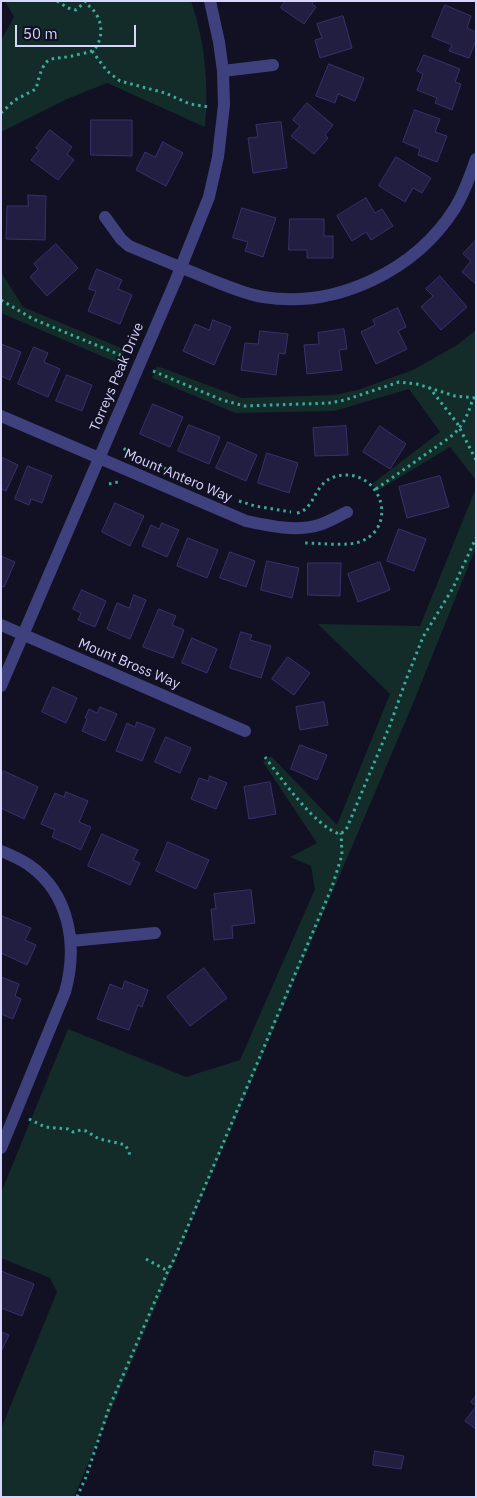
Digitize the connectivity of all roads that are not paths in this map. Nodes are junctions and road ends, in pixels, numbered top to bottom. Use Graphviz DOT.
graph roads {
  1 [pos="210,1"];
  2 [pos="273,65"];
  3 [pos="223,71"];
  4 [pos="476,159"];
  5 [pos="105,217"];
  6 [pos="181,268"];
  7 [pos="1,416"];
  8 [pos="99,458"];
  9 [pos="347,512"];
  10 [pos="1,625"];
  11 [pos="24,635"];
  12 [pos="1,686"];
  13 [pos="245,731"];
  14 [pos="1,851"];
  15 [pos="155,933"];
  16 [pos="71,941"];
  17 [pos="1,1148"];
  1 -- 3 [label="street, Torreys Peak Drive"];
  2 -- 3 [label="street"];
  3 -- 6 [label="street, Torreys Peak Drive"];
  4 -- 6 [label="street"];
  5 -- 6 [label="street"];
  6 -- 8 [label="street, Torreys Peak Drive"];
  7 -- 8 [label="street, Mount Antero Way"];
  8 -- 9 [label="street, Mount Antero Way"];
  8 -- 11 [label="street, Torreys Peak Drive"];
  10 -- 11 [label="street, Mount Bross Way"];
  11 -- 12 [label="street, Torreys Peak Drive"];
  11 -- 13 [label="street, Mount Bross Way"];
  14 -- 16 [label="street"];
  15 -- 16 [label="street"];
  16 -- 17 [label="street"];
}
